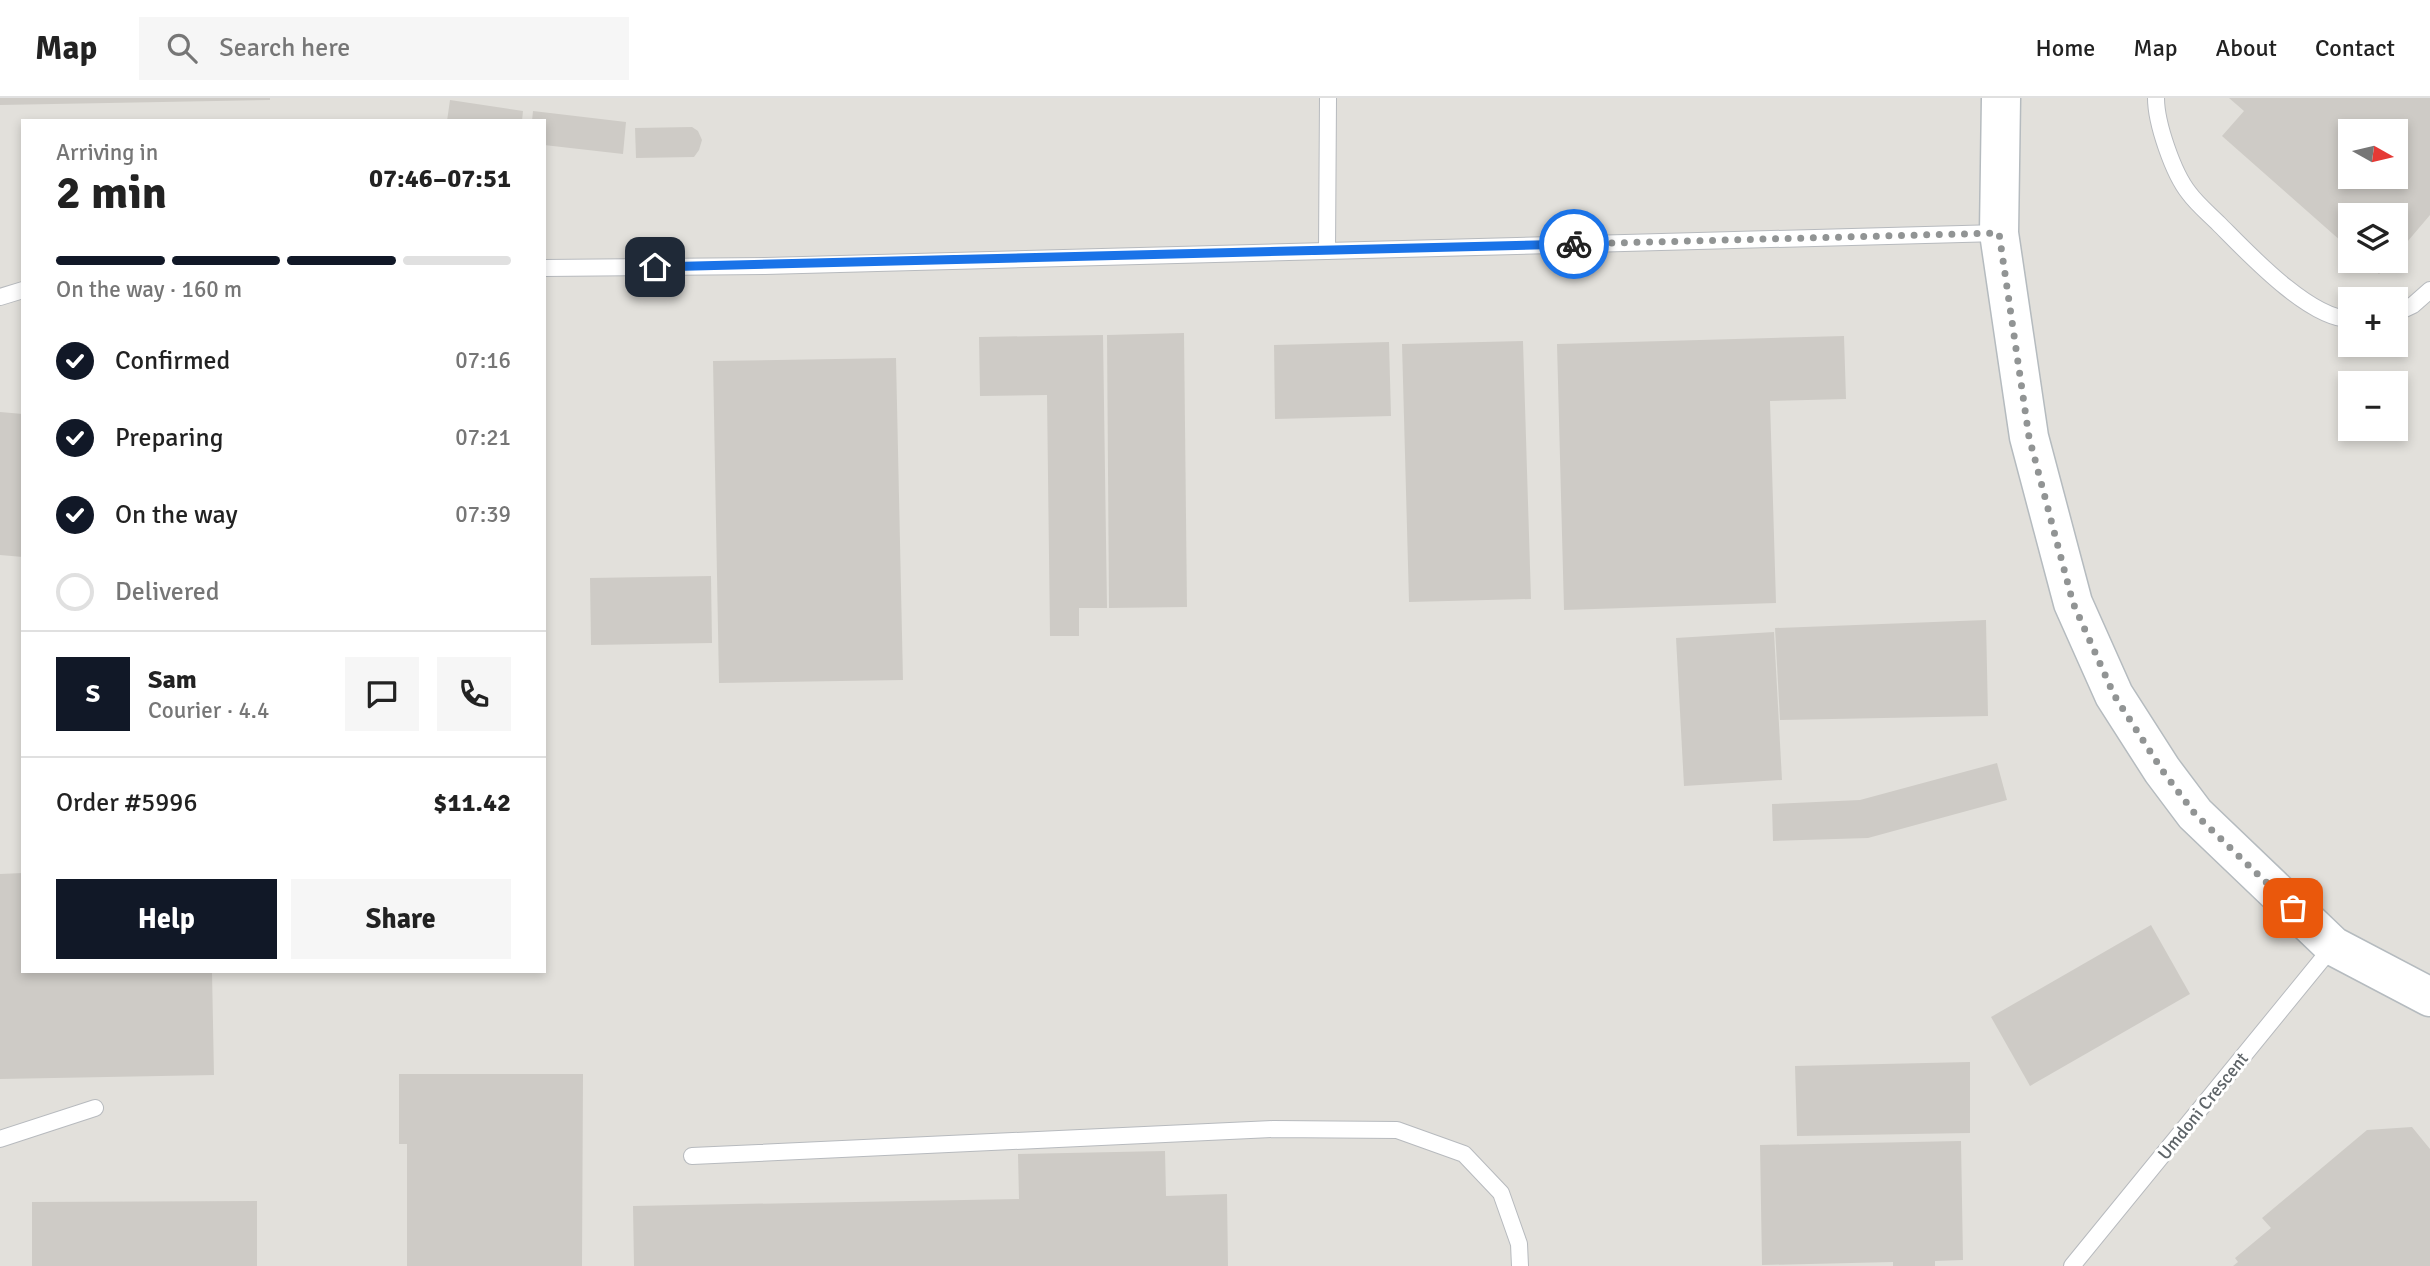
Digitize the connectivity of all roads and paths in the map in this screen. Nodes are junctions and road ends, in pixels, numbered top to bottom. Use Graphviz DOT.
graph roads {
  1 [pos="1328,98"];
  2 [pos="2001,98"];
  3 [pos="2156,98"];
  4 [pos="1999,233"];
  5 [pos="1327,251"];
  6 [pos="546,268"];
  7 [pos="2430,290"];
  8 [pos="21,291"];
  9 [pos="0,297"];
  10 [pos="2408,307"];
  11 [pos="2338,319"];
  12 [pos="2333,946"];
  13 [pos="2430,997"];
  14 [pos="95,1108"];
  15 [pos="0,1139"];
  16 [pos="692,1156"];
  17 [pos="1520,1266"];
  18 [pos="2072,1266"];
  1 -- 5 [label="lane"];
  2 -- 4 [label="street"];
  3 -- 11 [label="lane"];
  4 -- 5 [label="lane"];
  4 -- 12 [label="street"];
  5 -- 6 [label="lane"];
  7 -- 10 [label="lane"];
  8 -- 9 [label="lane"];
  12 -- 13 [label="street"];
  12 -- 18 [label="lane, Umdoni Crescent"];
  14 -- 15 [label="lane"];
  16 -- 17 [label="lane"];
}
